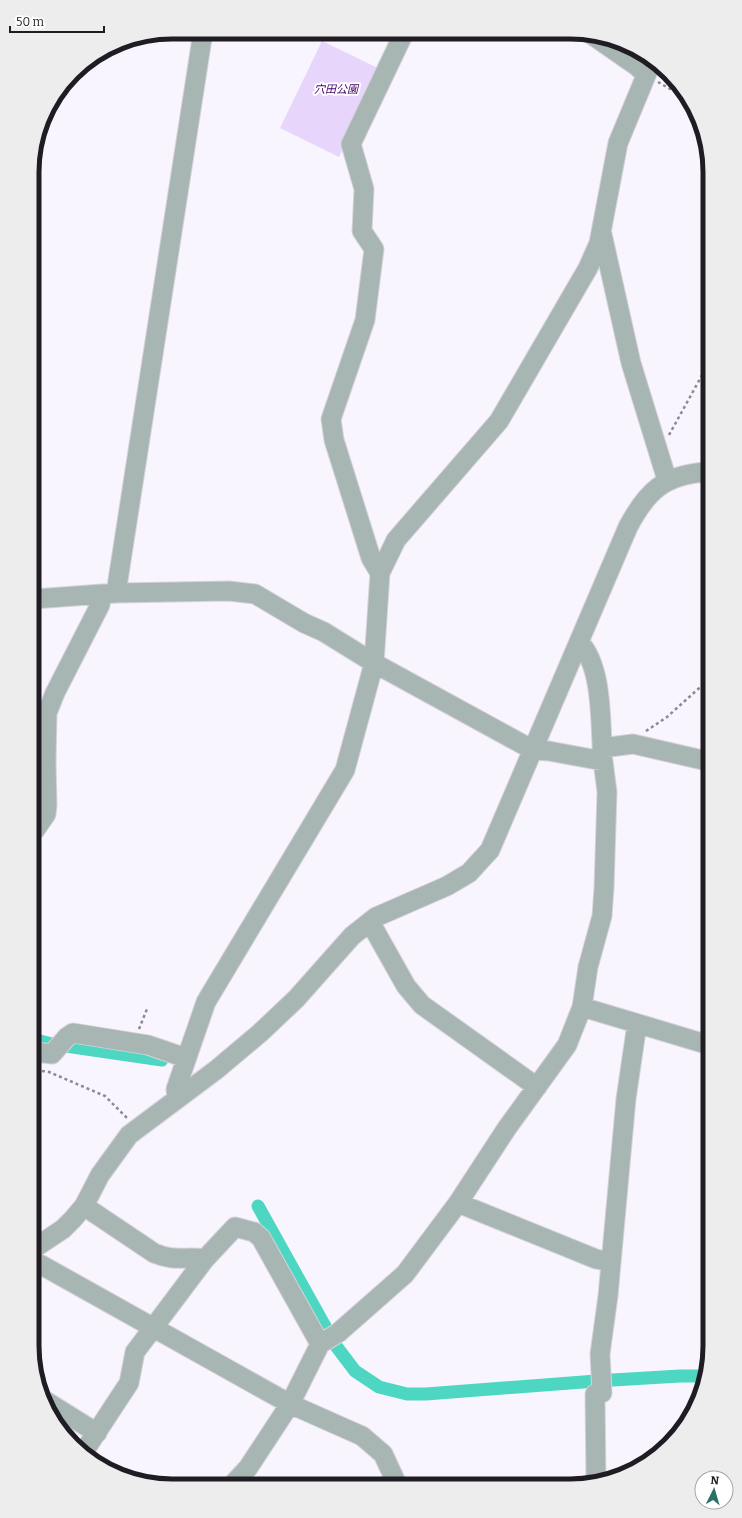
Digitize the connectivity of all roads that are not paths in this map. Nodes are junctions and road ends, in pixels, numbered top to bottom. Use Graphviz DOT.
graph roads {
  1 [pos="202,39"];
  2 [pos="401,39"];
  3 [pos="605,44"];
  4 [pos="649,68"];
  5 [pos="601,231"];
  6 [pos="703,472"];
  7 [pos="667,480"];
  8 [pos="380,573"];
  9 [pos="109,594"];
  10 [pos="39,599"];
  11 [pos="579,642"];
  12 [pos="374,663"];
  13 [pos="533,750"];
  14 [pos="602,755"];
  15 [pos="703,760"];
  16 [pos="39,824"];
  17 [pos="370,922"];
  18 [pos="582,1007"];
  19 [pos="637,1024"];
  20 [pos="703,1044"];
  21 [pos="45,1052"];
  22 [pos="186,1058"];
  23 [pos="537,1087"];
  24 [pos="177,1099"];
  25 [pos="458,1203"];
  26 [pos="84,1206"];
  27 [pos="39,1245"];
  28 [pos="205,1259"];
  29 [pos="611,1262"];
  30 [pos="39,1264"];
  31 [pos="153,1329"];
  32 [pos="327,1339"];
  33 [pos="290,1404"];
  34 [pos="53,1406"];
  35 [pos="97,1433"];
  36 [pos="87,1448"];
  37 [pos="596,1476"];
  38 [pos="238,1479"];
  39 [pos="395,1479"];
  1 -- 9 [label="street"];
  2 -- 8 [label="street"];
  3 -- 4 [label="street"];
  4 -- 5 [label="street"];
  5 -- 7 [label="street"];
  5 -- 8 [label="street"];
  6 -- 7 [label="street"];
  7 -- 11 [label="street"];
  8 -- 12 [label="street"];
  9 -- 10 [label="street"];
  9 -- 12 [label="street"];
  9 -- 16 [label="street"];
  11 -- 13 [label="street"];
  11 -- 14 [label="street"];
  12 -- 13 [label="street"];
  12 -- 22 [label="street"];
  13 -- 14 [label="street"];
  13 -- 17 [label="street"];
  14 -- 15 [label="street"];
  14 -- 18 [label="street"];
  17 -- 23 [label="street"];
  17 -- 24 [label="street"];
  18 -- 19 [label="street"];
  18 -- 23 [label="street"];
  19 -- 20 [label="street"];
  19 -- 29 [label="street"];
  21 -- 22 [label="street"];
  22 -- 24 [label="street"];
  23 -- 25 [label="street"];
  24 -- 26 [label="street"];
  25 -- 29 [label="street"];
  25 -- 32 [label="street"];
  26 -- 27 [label="street"];
  26 -- 28 [label="street"];
  28 -- 31 [label="street"];
  28 -- 32 [label="street"];
  29 -- 37 [label="street"];
  30 -- 31 [label="street"];
  31 -- 33 [label="street"];
  31 -- 35 [label="street"];
  32 -- 33 [label="street"];
  33 -- 38 [label="street"];
  33 -- 39 [label="street"];
  34 -- 35 [label="street"];
  35 -- 36 [label="street"];
}
